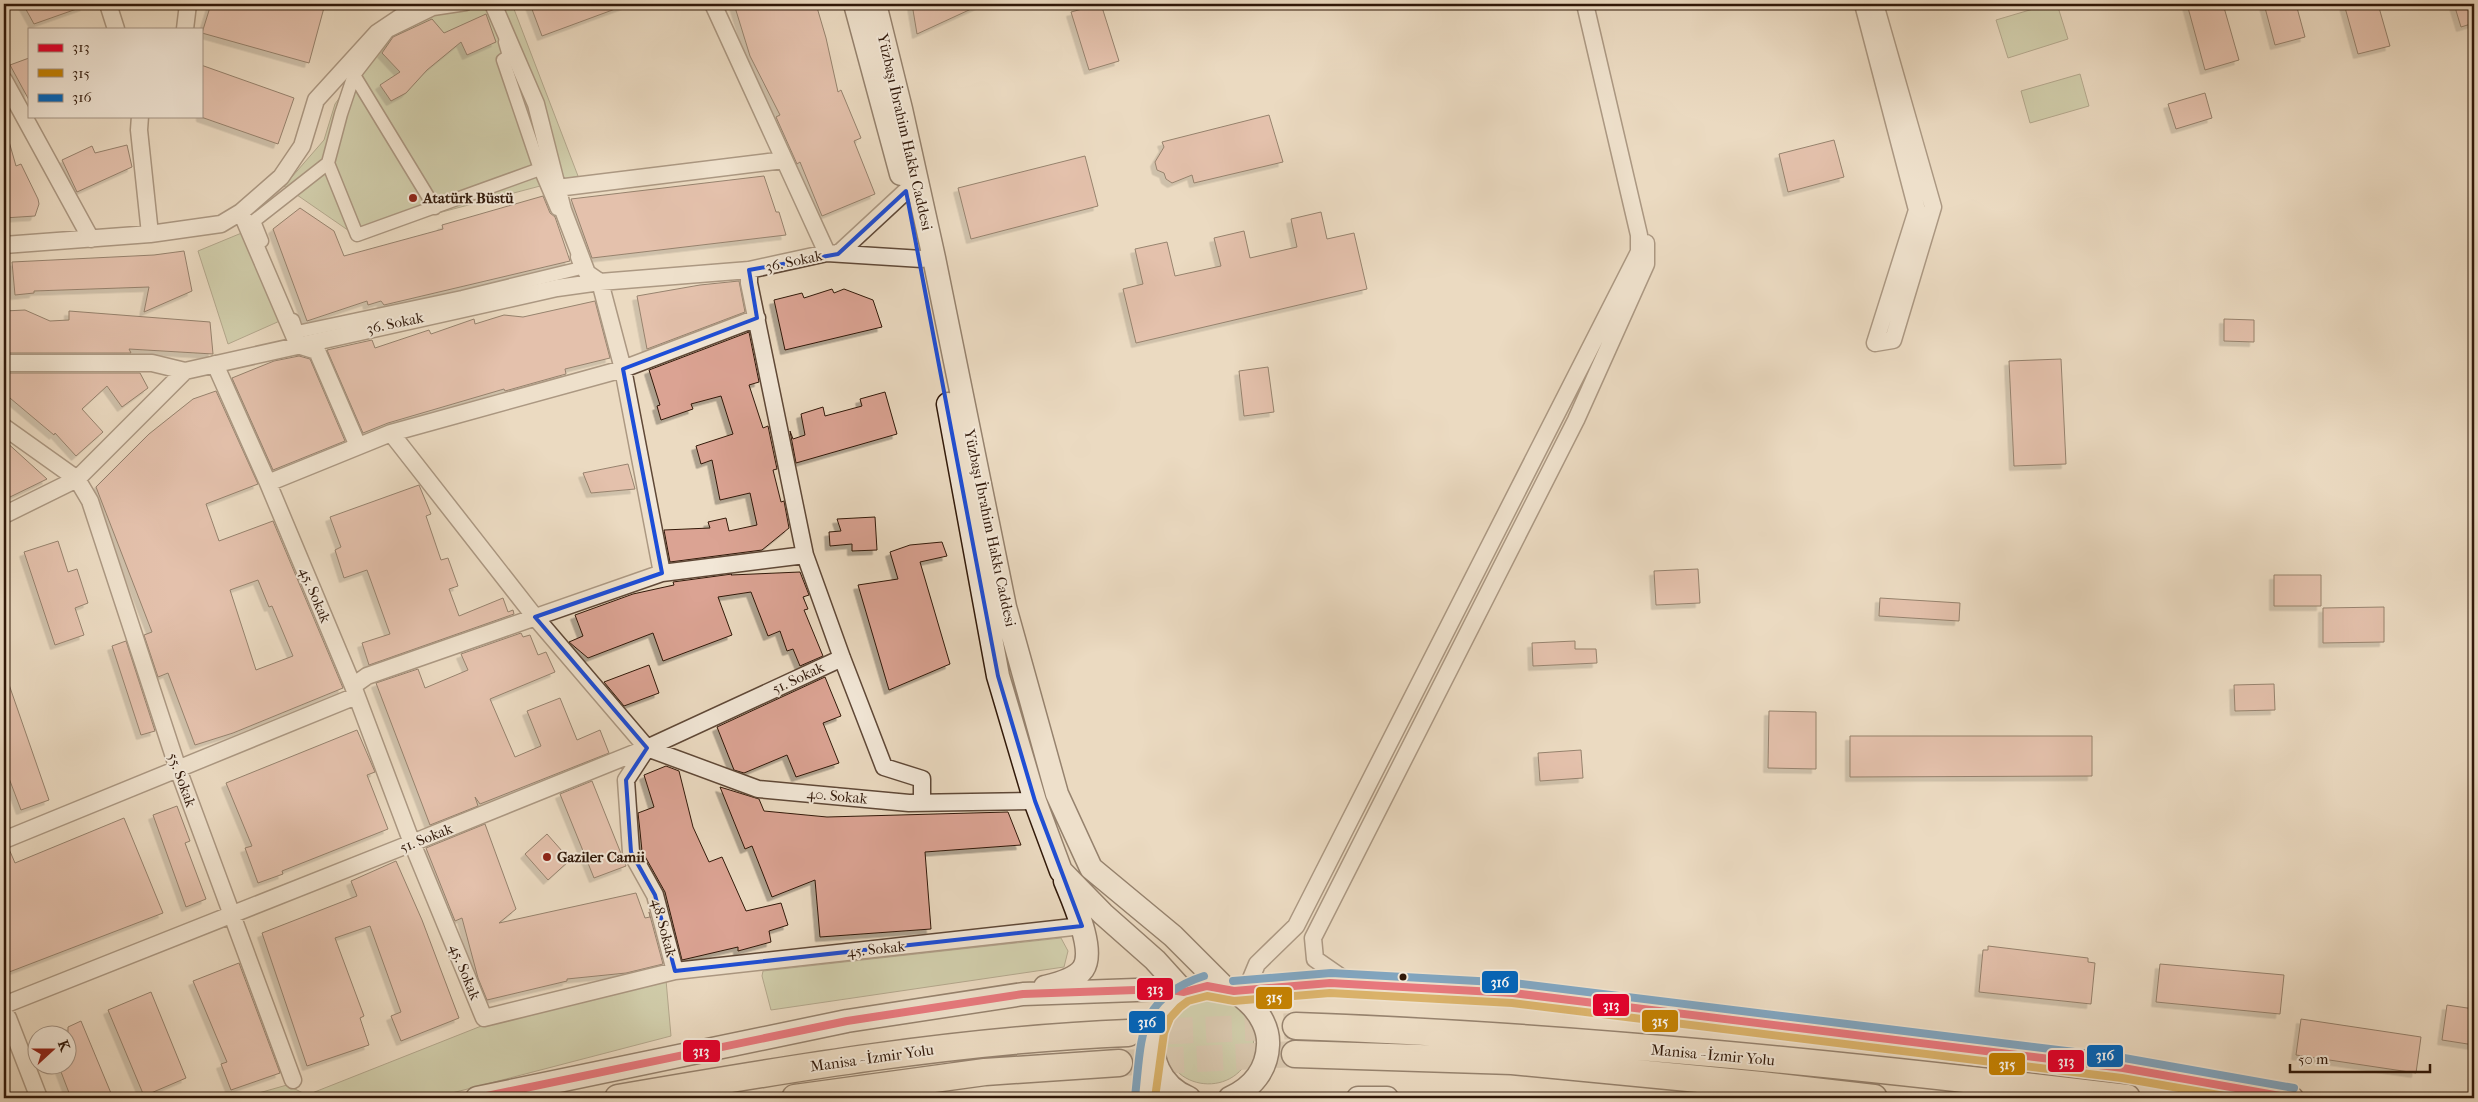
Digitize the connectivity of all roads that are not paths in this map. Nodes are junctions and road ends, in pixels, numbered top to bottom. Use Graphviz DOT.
graph roads {
  1 [pos="108,4"];
  2 [pos="188,4"];
  3 [pos="420,4"];
  4 [pos="466,4"];
  5 [pos="493,4"];
  6 [pos="713,4"];
  7 [pos="855,4"];
  8 [pos="875,4"];
  9 [pos="1586,4"];
  10 [pos="1594,4"];
  11 [pos="1863,4"];
  12 [pos="1875,4"];
  13 [pos="116,28"];
  14 [pos="185,28"];
  15 [pos="354,75"];
  16 [pos="4,80"];
  17 [pos="140,118"];
  18 [pos="784,160"];
  19 [pos="328,163"];
  20 [pos="540,169"];
  21 [pos="557,188"];
  22 [pos="906,191"];
  23 [pos="435,208"];
  24 [pos="241,212"];
  25 [pos="150,234"];
  26 [pos="91,239"];
  27 [pos="4,245"];
  28 [pos="833,254"];
  29 [pos="922,259"];
  30 [pos="749,270"];
  31 [pos="600,282"];
  32 [pos="757,318"];
  33 [pos="298,345"];
  34 [pos="4,363"];
  35 [pos="214,364"];
  36 [pos="623,369"];
  37 [pos="185,371"];
  38 [pos="4,426"];
  39 [pos="392,433"];
  40 [pos="358,446"];
  41 [pos="77,479"];
  42 [pos="268,483"];
  43 [pos="4,515"];
  44 [pos="805,555"];
  45 [pos="662,573"];
  46 [pos="535,617"];
  47 [pos="842,658"];
  48 [pos="355,691"];
  49 [pos="647,748"];
  50 [pos="178,769"];
  51 [pos="1035,801"];
  52 [pos="922,802"];
  53 [pos="4,840"];
  54 [pos="412,843"];
  55 [pos="1061,870"];
  56 [pos="232,914"];
  57 [pos="1082,926"];
  58 [pos="676,971"];
  59 [pos="1353,985"];
  60 [pos="1235,989"];
  61 [pos="1184,992"];
  62 [pos="1023,994"];
  63 [pos="4,1005"];
  64 [pos="4,1016"];
  65 [pos="1296,1026"];
  66 [pos="1128,1033"];
  67 [pos="1152,1048"];
  68 [pos="1295,1054"];
  69 [pos="1119,1063"];
  70 [pos="293,1080"];
  71 [pos="39,1098"];
  72 [pos="477,1098"];
  73 [pos="618,1098"];
  74 [pos="795,1098"];
  75 [pos="1145,1098"];
  76 [pos="1189,1098"];
  77 [pos="1230,1098"];
  78 [pos="1358,1098"];
  79 [pos="1387,1098"];
  80 [pos="1874,1098"];
  81 [pos="2128,1098"];
  82 [pos="2292,1098"];
  1 -- 13 [label="street"];
  2 -- 14 [label="street"];
  3 -- 24 [label="street"];
  4 -- 15 [label="street"];
  5 -- 20 [label="street"];
  5 -- 21 [label="street"];
  6 -- 18 [label="street"];
  7 -- 22 [label="main road, Yüzbaşı İbrahim Hakkı Caddesi"];
  8 -- 60 [label="main road, Yüzbaşı İbrahim Hakkı Caddesi"];
  9 -- 60 [label="street"];
  10 -- 59 [label="street"];
  11 -- 12 [label="street"];
  15 -- 19 [label="street"];
  15 -- 23 [label="street"];
  16 -- 26 [label="street"];
  17 -- 25 [label="street"];
  18 -- 21 [label="street"];
  18 -- 28 [label="street"];
  19 -- 20 [label="street"];
  19 -- 23 [label="street"];
  20 -- 23 [label="street"];
  21 -- 31 [label="street"];
  22 -- 28 [label="street, 36. Sokak"];
  22 -- 29 [label="main road, Yüzbaşı İbrahim Hakkı Caddesi"];
  24 -- 25 [label="street"];
  24 -- 33 [label="street"];
  25 -- 26 [label="street"];
  26 -- 27 [label="street"];
  28 -- 29 [label="street, 36. Sokak"];
  28 -- 30 [label="street, 36. Sokak"];
  29 -- 51 [label="main road, Yüzbaşı İbrahim Hakkı Caddesi"];
  30 -- 31 [label="street, 36. Sokak"];
  30 -- 32 [label="street, 51. Sokak"];
  31 -- 33 [label="street, 36. Sokak"];
  31 -- 36 [label="street"];
  32 -- 36 [label="street"];
  32 -- 44 [label="street, 51. Sokak"];
  33 -- 35 [label="street, 36. Sokak"];
  33 -- 40 [label="street"];
  34 -- 37 [label="street"];
  35 -- 37 [label="street, 36. Sokak"];
  35 -- 42 [label="street, 45. Sokak"];
  36 -- 39 [label="street"];
  36 -- 45 [label="street"];
  37 -- 41 [label="street"];
  38 -- 41 [label="street"];
  39 -- 40 [label="street"];
  39 -- 46 [label="street"];
  40 -- 42 [label="street"];
  41 -- 43 [label="street"];
  41 -- 50 [label="street, 55. Sokak"];
  42 -- 48 [label="street, 45. Sokak"];
  44 -- 45 [label="street"];
  44 -- 47 [label="street, 51. Sokak"];
  45 -- 46 [label="street"];
  46 -- 48 [label="street"];
  46 -- 49 [label="street"];
  47 -- 49 [label="street, 51. Sokak"];
  47 -- 52 [label="street, 51. Sokak"];
  48 -- 50 [label="street"];
  48 -- 54 [label="street, 45. Sokak"];
  49 -- 52 [label="street, 40. Sokak"];
  49 -- 54 [label="street, 51. Sokak"];
  49 -- 58 [label="street, 48. Sokak"];
  50 -- 53 [label="street"];
  50 -- 56 [label="street, 55. Sokak"];
  51 -- 52 [label="street, 40. Sokak"];
  51 -- 55 [label="main road, Yüzbaşı İbrahim Hakkı Caddesi"];
  54 -- 56 [label="street, 51. Sokak"];
  54 -- 58 [label="street, 45. Sokak"];
  55 -- 57 [label="main road"];
  55 -- 61 [label="main road, Yüzbaşı İbrahim Hakkı Caddesi"];
  56 -- 63 [label="street, 51. Sokak"];
  56 -- 70 [label="street, 55. Sokak"];
  57 -- 58 [label="street, 45. Sokak"];
  57 -- 62 [label="main road"];
  59 -- 60 [label="main road"];
  59 -- 82 [label="main road"];
  60 -- 61 [label="main road"];
  60 -- 77 [label="main road, Yüzbaşı İbrahim Hakkı Caddesi"];
  61 -- 62 [label="main road"];
  61 -- 67 [label="main road"];
  62 -- 72 [label="main road"];
  64 -- 71 [label="street"];
  65 -- 81 [label="highway, Manisa - İzmir Yolu"];
  66 -- 73 [label="highway, Manisa - İzmir Yolu"];
  67 -- 75 [label="main road"];
  67 -- 76 [label="main road"];
  68 -- 80 [label="highway, Manisa - İzmir Yolu"];
  69 -- 74 [label="highway, Manisa - İzmir Yolu"];
  78 -- 79 [label="main road"];
}
